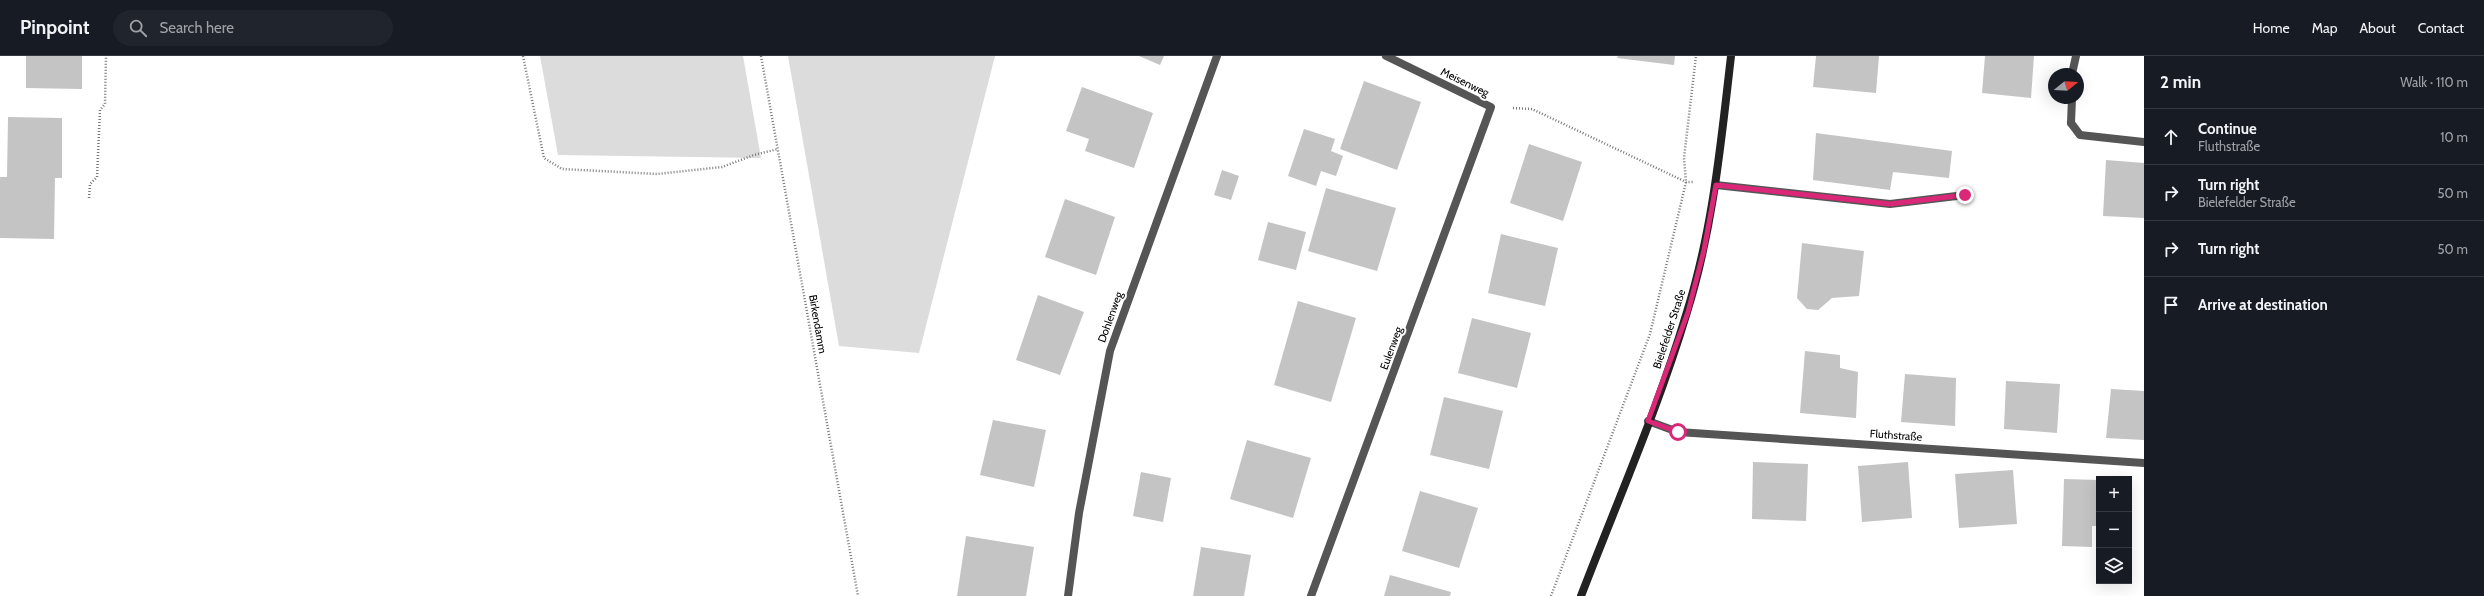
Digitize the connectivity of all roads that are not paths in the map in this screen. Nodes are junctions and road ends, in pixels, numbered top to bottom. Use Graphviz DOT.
graph roads {
  1 [pos="1217,56"];
  2 [pos="1386,56"];
  3 [pos="1731,56"];
  4 [pos="2076,56"];
  5 [pos="2073,68"];
  6 [pos="2072,104"];
  7 [pos="1491,107"];
  8 [pos="2144,142"];
  9 [pos="1716,185"];
  10 [pos="1965,195"];
  11 [pos="1648,421"];
  12 [pos="2144,463"];
  13 [pos="1068,596"];
  14 [pos="1311,596"];
  15 [pos="1581,596"];
  1 -- 13 [label="street, Dohlenweg"];
  2 -- 7 [label="street, Meisenweg"];
  3 -- 9 [label="main road, Bielefelder Straße"];
  4 -- 5 [label="street"];
  6 -- 8 [label="street"];
  7 -- 14 [label="street, Eulenweg"];
  9 -- 10 [label="street"];
  9 -- 11 [label="main road, Bielefelder Straße"];
  11 -- 12 [label="street, Fluthstraße"];
  11 -- 15 [label="main road, Bielefelder Straße"];
}
